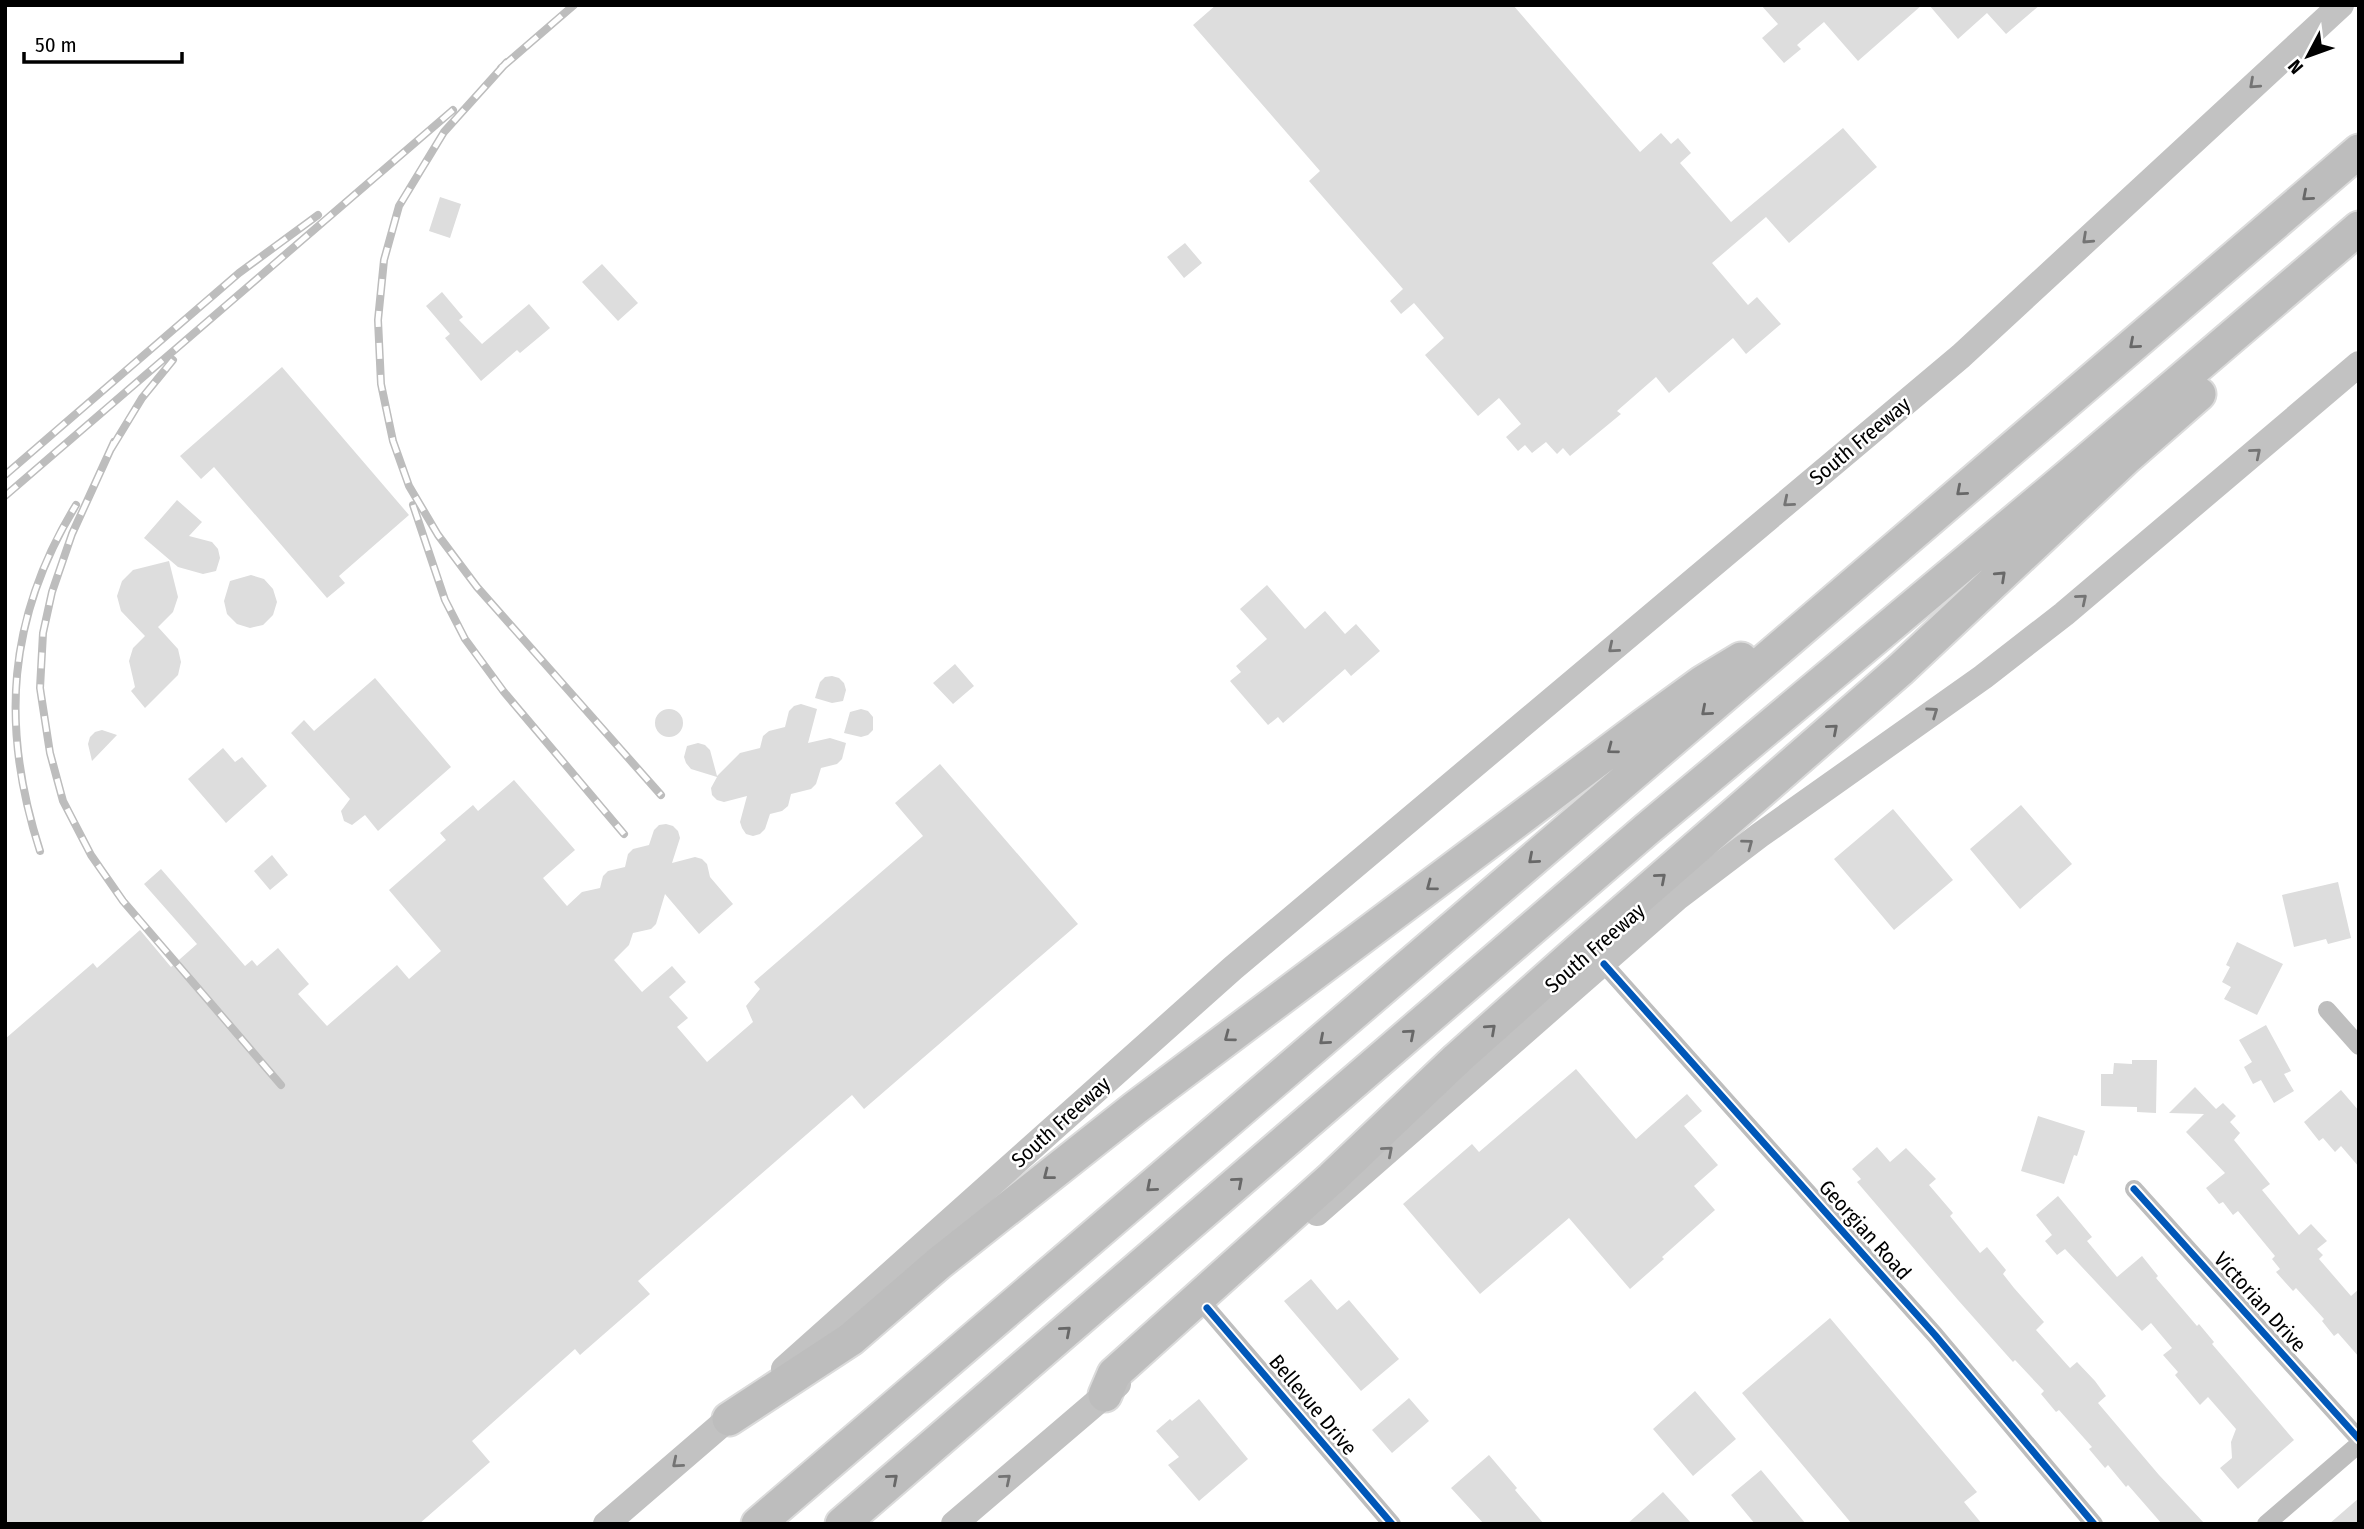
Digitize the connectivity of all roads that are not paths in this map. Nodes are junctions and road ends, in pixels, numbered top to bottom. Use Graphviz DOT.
graph roads {
  1 [pos="2341,5"];
  2 [pos="2359,151"];
  3 [pos="2353,232"];
  4 [pos="2359,364"];
  5 [pos="1832,602"];
  6 [pos="1604,964"];
  7 [pos="2327,1010"];
  8 [pos="2359,1046"];
  9 [pos="2134,1189"];
  10 [pos="1207,1308"];
  11 [pos="1105,1395"];
  12 [pos="729,1419"];
  13 [pos="2359,1441"];
  14 [pos="606,1524"];
  15 [pos="758,1524"];
  16 [pos="842,1524"];
  17 [pos="954,1524"];
  18 [pos="1392,1524"];
  19 [pos="2094,1524"];
  20 [pos="2266,1524"];
  1 -- 12 [label="main road, South Freeway, one-way"];
  2 -- 5 [label="highway, one-way"];
  11 -- 3 [label="highway, one-way"];
  16 -- 3 [label="highway, one-way"];
  6 -- 4 [label="main road, South Freeway, one-way"];
  5 -- 12 [label="highway, one-way"];
  5 -- 15 [label="highway, one-way"];
  10 -- 6 [label="main road, South Freeway, one-way"];
  6 -- 19 [label="street, Georgian Road"];
  7 -- 8 [label="street"];
  9 -- 13 [label="street, Victorian Drive"];
  10 -- 11 [label="main road, South Freeway"];
  10 -- 18 [label="street, Bellevue Drive"];
  17 -- 11 [label="main road, South Freeway, one-way"];
  12 -- 14 [label="main road, South Freeway, one-way"];
  13 -- 20 [label="street"];
}
